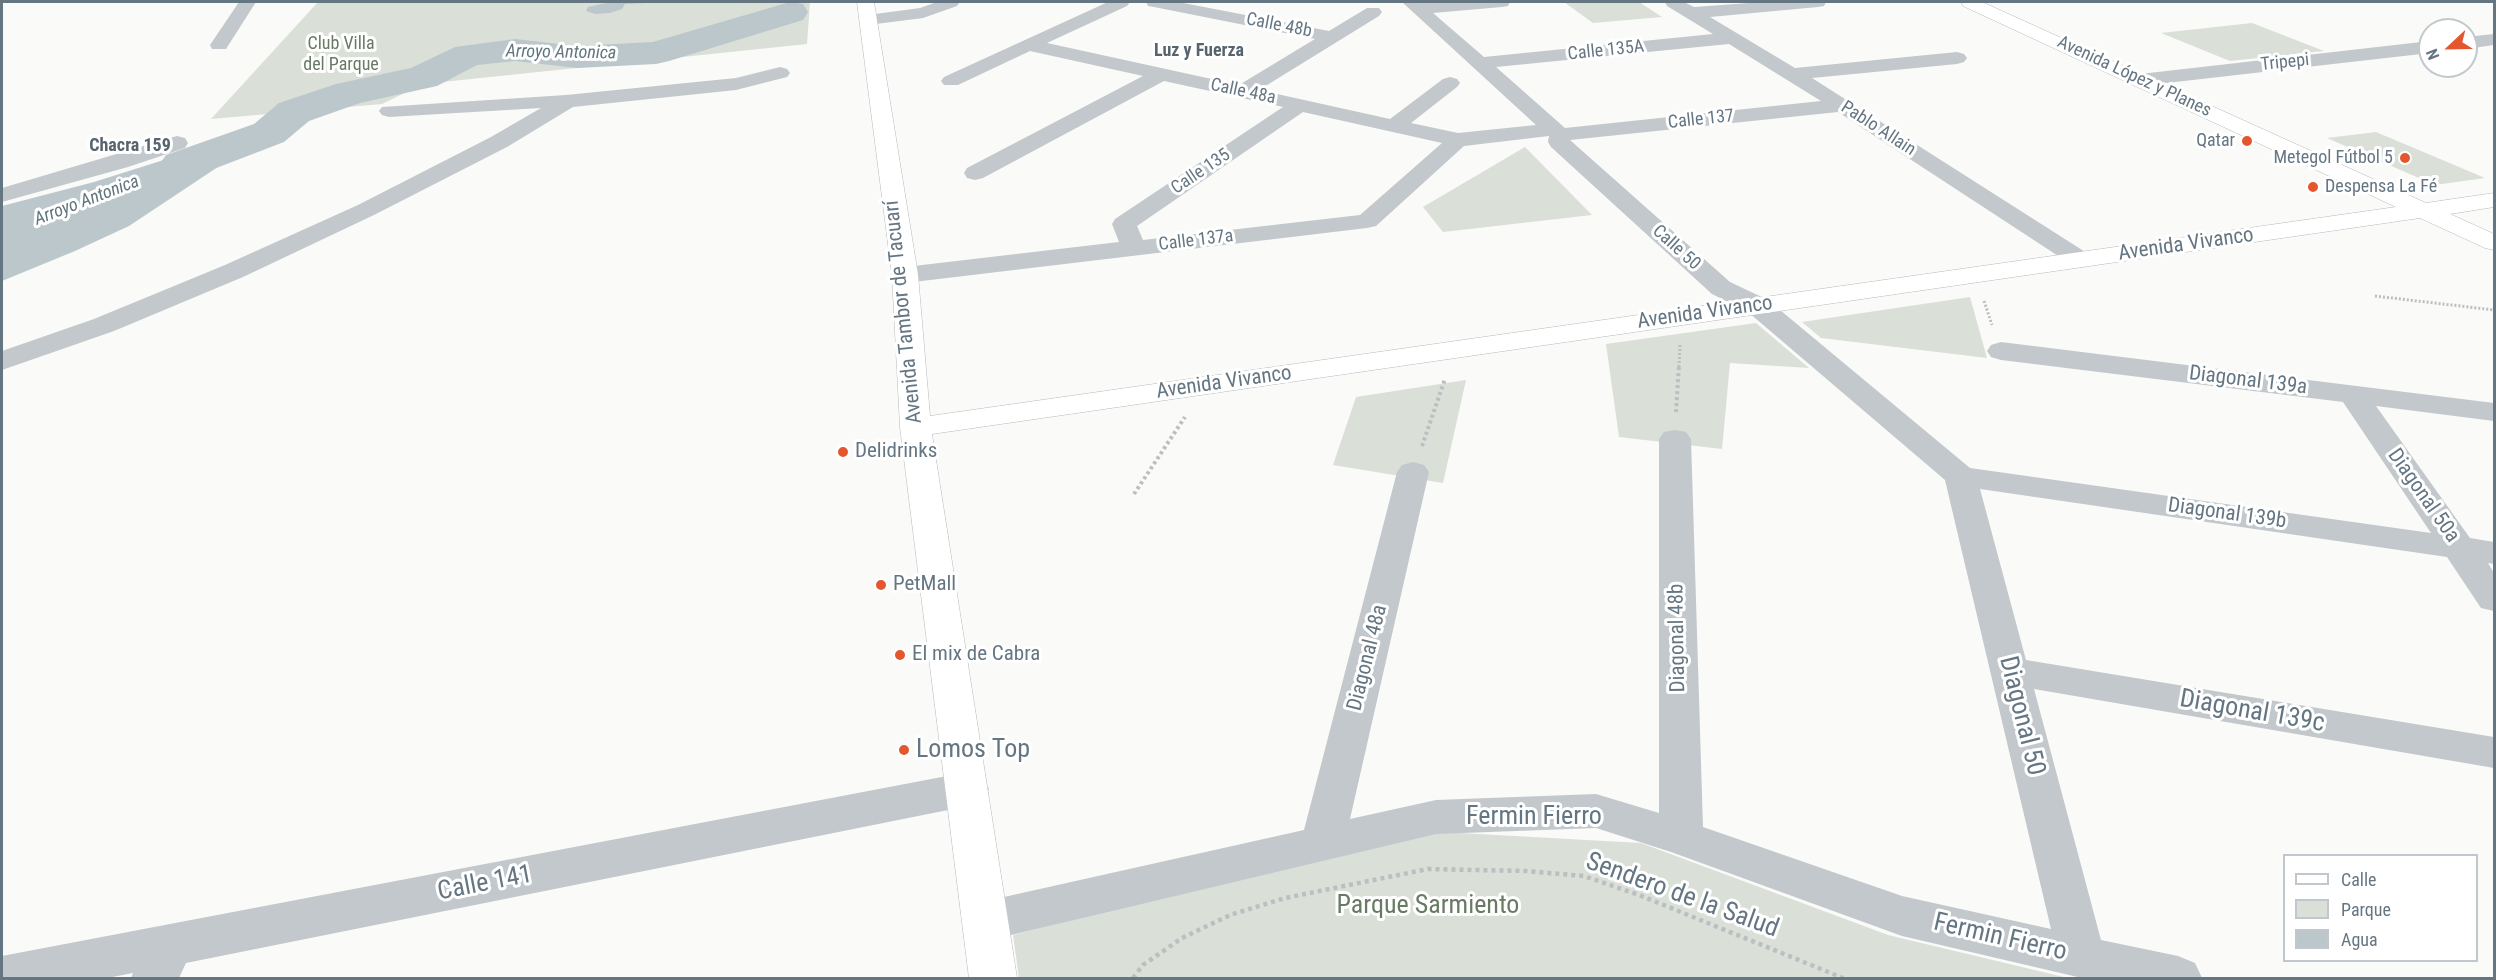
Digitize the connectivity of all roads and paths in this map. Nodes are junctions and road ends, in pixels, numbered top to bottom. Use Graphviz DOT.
graph roads {
  1 [pos="247,2"];
  2 [pos="951,2"];
  3 [pos="1121,2"];
  4 [pos="1154,2"];
  5 [pos="1231,2"];
  6 [pos="1502,2"];
  7 [pos="1673,2"];
  8 [pos="1818,2"];
  9 [pos="1969,2"];
  10 [pos="1415,5"];
  11 [pos="867,10"];
  12 [pos="1210,12"];
  13 [pos="1373,12"];
  14 [pos="1692,13"];
  15 [pos="1332,37"];
  16 [pos="1733,38"];
  17 [pos="2494,40"];
  18 [pos="2478,42"];
  19 [pos="219,45"];
  20 [pos="1028,45"];
  21 [pos="2418,48"];
  22 [pos="1957,58"];
  23 [pos="1480,63"];
  24 [pos="780,73"];
  25 [pos="1162,74"];
  26 [pos="1792,74"];
  27 [pos="2140,80"];
  28 [pos="951,81"];
  29 [pos="1450,83"];
  30 [pos="1242,92"];
  31 [pos="568,101"];
  32 [pos="1300,105"];
  33 [pos="1842,105"];
  34 [pos="389,111"];
  35 [pos="1394,126"];
  36 [pos="1557,132"];
  37 [pos="1458,140"];
  38 [pos="177,142"];
  39 [pos="975,173"];
  40 [pos="2,195"];
  41 [pos="2494,200"];
  42 [pos="2424,210"];
  43 [pos="2494,243"];
  44 [pos="1134,248"];
  45 [pos="2081,260"];
  46 [pos="905,275"];
  47 [pos="1975,275"];
  48 [pos="2374,296"];
  49 [pos="1758,306"];
  50 [pos="2494,310"];
  51 [pos="1681,317"];
  52 [pos="1455,349"];
  53 [pos="2001,351"];
  54 [pos="2,361"];
  55 [pos="1206,385"];
  56 [pos="2352,394"];
  57 [pos="2494,412"];
  58 [pos="915,427"];
  59 [pos="1675,439"];
  60 [pos="1413,472"];
  61 [pos="1960,476"];
  62 [pos="1134,494"];
  63 [pos="2459,548"];
  64 [pos="2494,553"];
  65 [pos="2494,599"];
  66 [pos="2009,671"];
  67 [pos="2494,753"];
  68 [pos="968,789"];
  69 [pos="1680,837"];
  70 [pos="1322,844"];
  71 [pos="986,921"];
  72 [pos="2082,957"];
  73 [pos="162,962"];
  74 [pos="2,978"];
  75 [pos="993,978"];
  76 [pos="1133,978"];
  77 [pos="1843,978"];
  78 [pos="2178,978"];
  1 -- 19 [label="street"];
  2 -- 11 [label="street"];
  3 -- 20 [label="street"];
  4 -- 12 [label="street, Calle 48b"];
  5 -- 12 [label="street"];
  6 -- 10 [label="street"];
  7 -- 14 [label="street, Pablo Allain"];
  8 -- 14 [label="street"];
  9 -- 27 [label="main road, Avenida López y Planes"];
  10 -- 23 [label="street, Calle 50"];
  11 -- 46 [label="main road, Avenida Tambor de Tacuarí"];
  12 -- 15 [label="street, Calle 48b"];
  13 -- 15 [label="street"];
  14 -- 16 [label="street, Pablo Allain"];
  15 -- 30 [label="street"];
  16 -- 23 [label="street, Calle 135A"];
  16 -- 26 [label="street, Pablo Allain"];
  17 -- 18 [label="street"];
  20 -- 25 [label="street, Calle 48a"];
  20 -- 28 [label="street"];
  21 -- 27 [label="street, Tripepi"];
  22 -- 26 [label="street"];
  23 -- 36 [label="street, Calle 50"];
  24 -- 31 [label="street"];
  25 -- 30 [label="street, Calle 48a"];
  25 -- 39 [label="street"];
  26 -- 33 [label="street, Pablo Allain"];
  27 -- 42 [label="main road, Avenida López y Planes"];
  29 -- 35 [label="street"];
  30 -- 32 [label="street, Calle 48a"];
  31 -- 34 [label="street"];
  31 -- 54 [label="street"];
  32 -- 35 [label="street, Calle 48a"];
  32 -- 44 [label="street, Calle 135"];
  33 -- 36 [label="street, Calle 137"];
  33 -- 45 [label="street, Pablo Allain"];
  35 -- 37 [label="street, Calle 48a"];
  36 -- 37 [label="street, Calle 137"];
  36 -- 49 [label="street, Calle 50"];
  37 -- 44 [label="street, Calle 137a"];
  38 -- 40 [label="street"];
  41 -- 42 [label="main road, Avenida Vivanco"];
  42 -- 43 [label="main road, Avenida López y Planes"];
  42 -- 45 [label="main road, Avenida Vivanco"];
  44 -- 46 [label="street, Calle 137a"];
  45 -- 47 [label="main road, Avenida Vivanco"];
  46 -- 58 [label="main road, Avenida Tambor de Tacuarí"];
  47 -- 49 [label="main road, Avenida Vivanco"];
  47 -- 53 [label="path"];
  48 -- 50 [label="path"];
  49 -- 51 [label="main road, Avenida Vivanco"];
  49 -- 61 [label="street, Calle 50"];
  51 -- 52 [label="main road, Avenida Vivanco"];
  51 -- 59 [label="path"];
  52 -- 55 [label="main road, Avenida Vivanco"];
  52 -- 60 [label="path"];
  53 -- 56 [label="street, Diagonal 139a"];
  55 -- 58 [label="main road, Avenida Vivanco"];
  55 -- 62 [label="path"];
  56 -- 57 [label="street, Diagonal 139a"];
  56 -- 63 [label="street, Diagonal 50a"];
  58 -- 68 [label="main road, Avenida Tambor de Tacuarí"];
  59 -- 69 [label="street, Diagonal 48b"];
  60 -- 70 [label="street, Diagonal 48a"];
  61 -- 63 [label="street, Diagonal 139b"];
  61 -- 66 [label="street, Diagonal 50"];
  63 -- 64 [label="street, Diagonal 139b"];
  63 -- 65 [label="street, Diagonal 50a"];
  66 -- 67 [label="street, Diagonal 139c"];
  66 -- 72 [label="street, Diagonal 50"];
  68 -- 71 [label="main road, Avenida Tambor de Tacuarí"];
  68 -- 73 [label="street, Calle 141"];
  69 -- 70 [label="street, Fermin Fierro"];
  69 -- 72 [label="street, Fermin Fierro"];
  70 -- 71 [label="street, Fermin Fierro"];
  71 -- 75 [label="main road, Avenida Tambor de Tacuarí"];
  72 -- 78 [label="street, Fermin Fierro"];
  73 -- 74 [label="street, Calle 141"];
  76 -- 77 [label="path, Sendero de la Salud"];
}
